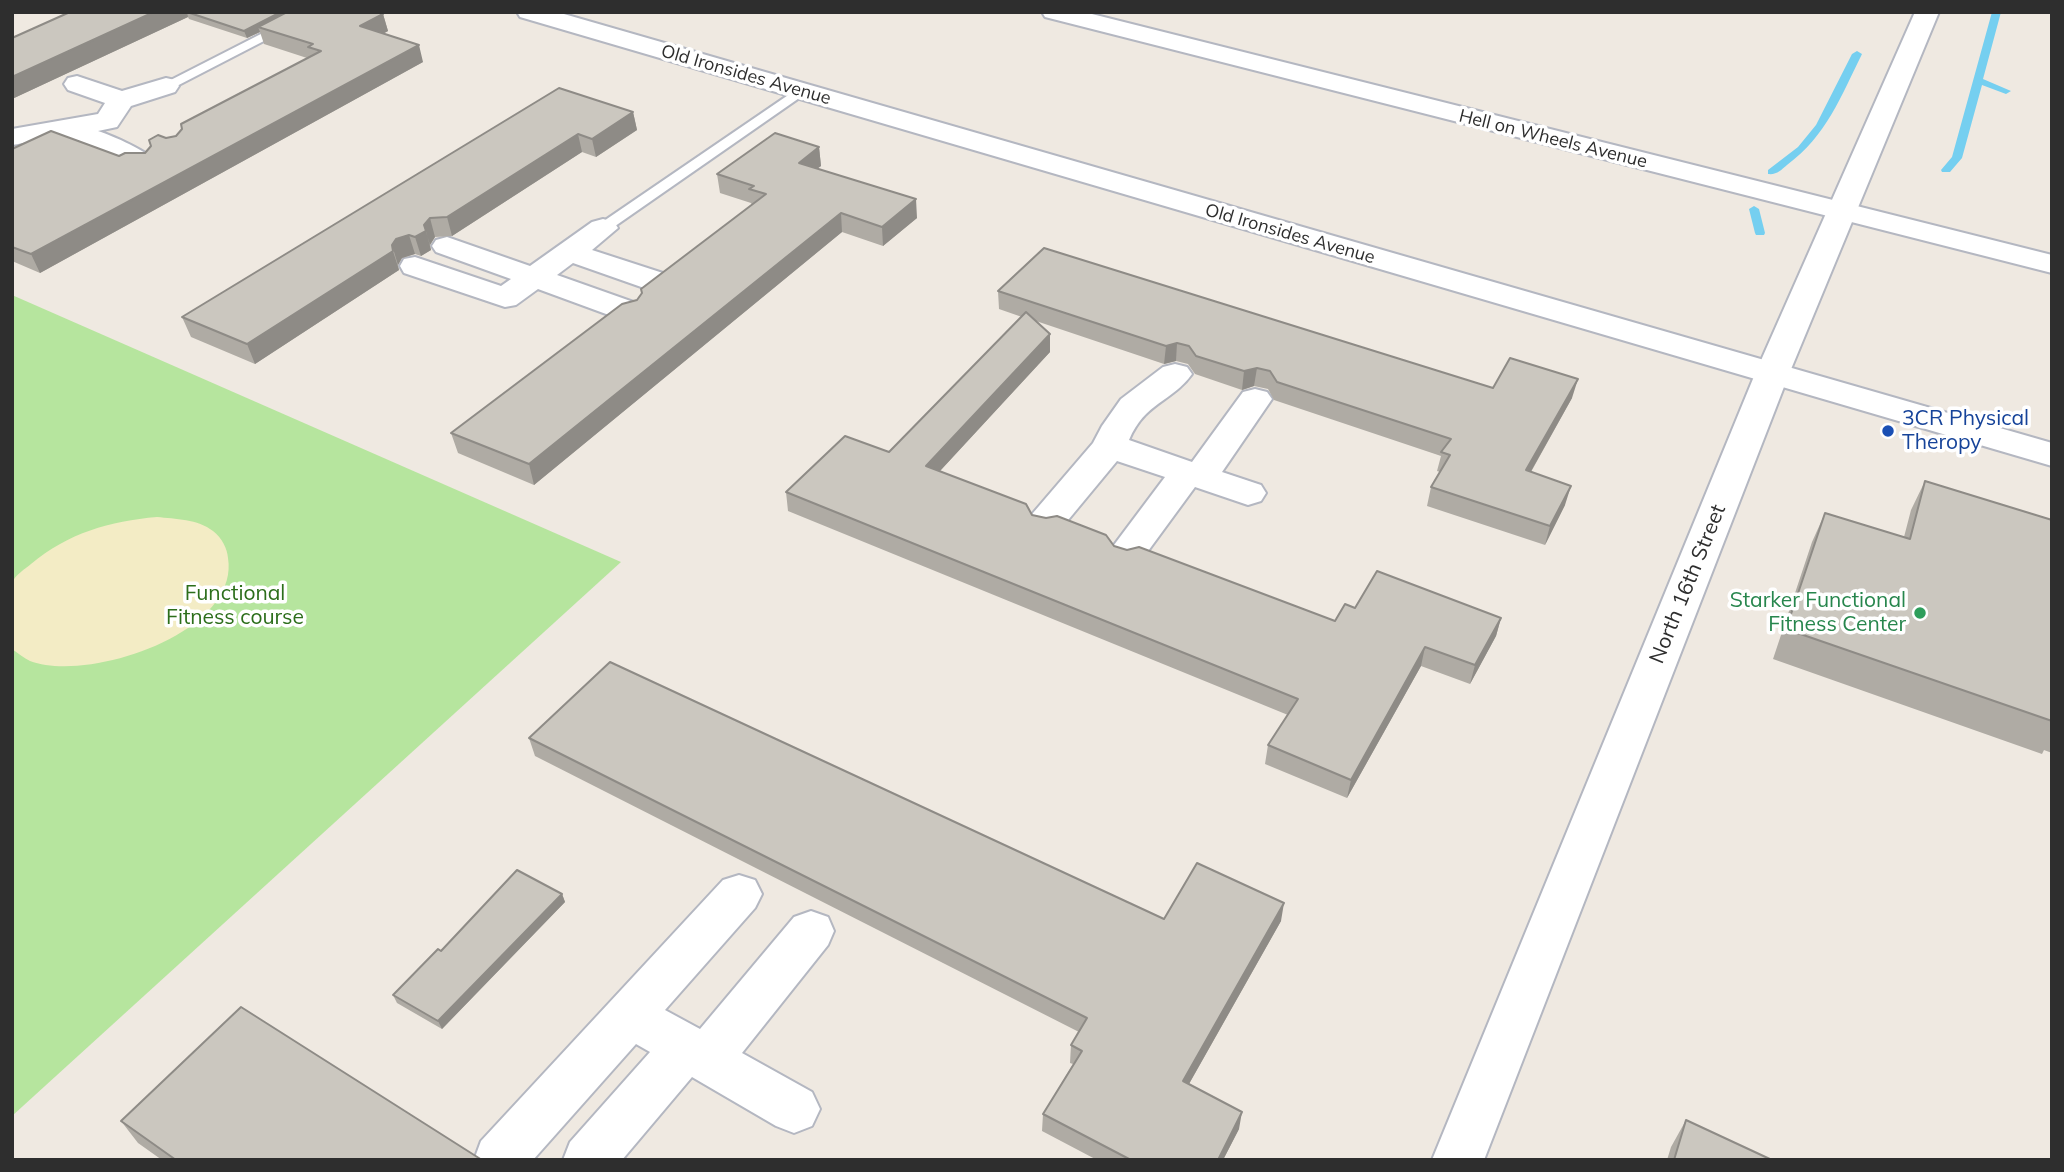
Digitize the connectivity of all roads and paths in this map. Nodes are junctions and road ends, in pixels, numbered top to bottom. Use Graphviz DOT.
graph roads {
  1 [pos="314,12"];
  2 [pos="529,12"];
  3 [pos="1054,12"];
  4 [pos="1927,12"];
  5 [pos="78,84"];
  6 [pos="166,86"];
  7 [pos="800,91"];
  8 [pos="16,109"];
  9 [pos="114,111"];
  10 [pos="68,129"];
  11 [pos="12,137"];
  12 [pos="1842,211"];
  13 [pos="603,228"];
  14 [pos="447,246"];
  15 [pos="570,251"];
  16 [pos="2052,264"];
  17 [pos="415,266"];
  18 [pos="534,277"];
  19 [pos="658,282"];
  20 [pos="628,311"];
  21 [pos="1175,374"];
  22 [pos="1772,374"];
  23 [pos="1255,399"];
  24 [pos="1110,446"];
  25 [pos="2052,455"];
  26 [pos="1193,475"];
  27 [pos="1248,493"];
  28 [pos="1046,522"];
  29 [pos="1127,553"];
  30 [pos="739,894"];
  31 [pos="811,931"];
  32 [pos="630,1015"];
  33 [pos="696,1052"];
  34 [pos="794,1109"];
  35 [pos="500,1159"];
  36 [pos="589,1160"];
  37 [pos="1458,1160"];
  1 -- 6 [label="lane"];
  2 -- 7 [label="street, Old Ironsides Avenue"];
  3 -- 12 [label="street, Hell on Wheels Avenue"];
  4 -- 12 [label="street, North 16th Street"];
  5 -- 9 [label="street"];
  6 -- 9 [label="street"];
  7 -- 13 [label="lane"];
  7 -- 22 [label="street, Old Ironsides Avenue"];
  8 -- 10 [label="street"];
  9 -- 10 [label="street"];
  9 -- 10 [label="street"];
  10 -- 11 [label="street"];
  12 -- 16 [label="street, Hell on Wheels Avenue"];
  12 -- 22 [label="street, North 16th Street"];
  13 -- 15 [label="street"];
  14 -- 18 [label="street"];
  15 -- 18 [label="street"];
  15 -- 19 [label="street"];
  17 -- 18 [label="street"];
  18 -- 20 [label="street"];
  21 -- 24 [label="street"];
  22 -- 25 [label="street, Old Ironsides Avenue"];
  22 -- 37 [label="street, North 16th Street"];
  23 -- 26 [label="street"];
  24 -- 26 [label="street"];
  24 -- 28 [label="street"];
  26 -- 27 [label="street"];
  26 -- 29 [label="street"];
  30 -- 32 [label="street"];
  31 -- 33 [label="street"];
  32 -- 33 [label="street"];
  32 -- 35 [label="street"];
  33 -- 34 [label="street"];
  33 -- 36 [label="street"];
}
